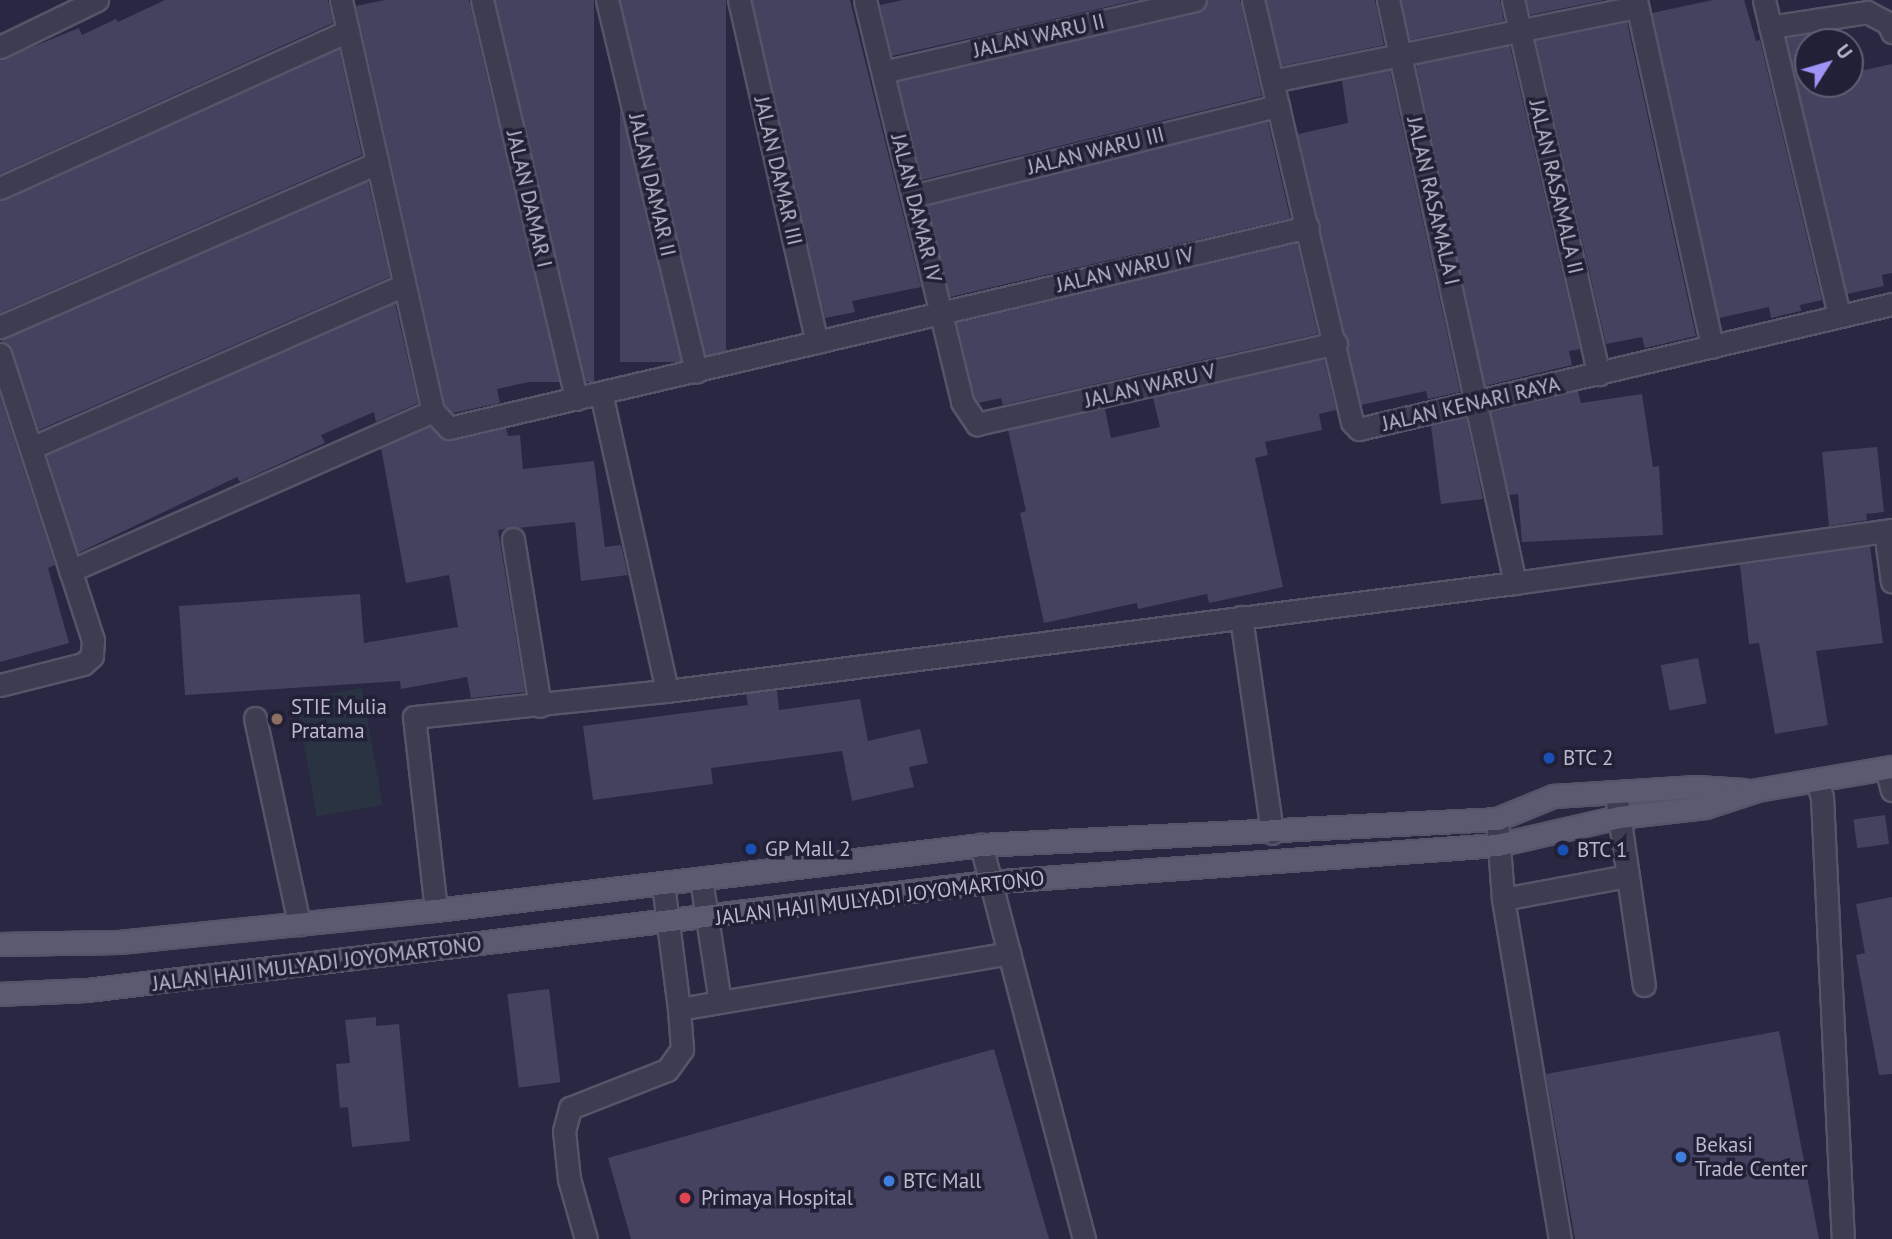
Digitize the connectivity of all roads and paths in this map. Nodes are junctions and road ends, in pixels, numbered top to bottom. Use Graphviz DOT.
graph roads {
  1 [pos="97,0"];
  2 [pos="341,0"];
  3 [pos="482,0"];
  4 [pos="607,0"];
  5 [pos="739,0"];
  6 [pos="865,0"];
  7 [pos="1195,0"];
  8 [pos="1253,0"];
  9 [pos="1388,0"];
  10 [pos="1513,0"];
  11 [pos="1764,0"];
  12 [pos="1637,4"];
  13 [pos="1770,27"];
  14 [pos="1520,29"];
  15 [pos="348,32"];
  16 [pos="1892,32"];
  17 [pos="0,47"];
  18 [pos="1401,56"];
  19 [pos="883,72"];
  20 [pos="1272,81"];
  21 [pos="1278,106"];
  22 [pos="377,163"];
  23 [pos="0,188"];
  24 [pos="913,195"];
  25 [pos="1308,228"];
  26 [pos="404,285"];
  27 [pos="1892,304"];
  28 [pos="942,313"];
  29 [pos="1839,316"];
  30 [pos="0,327"];
  31 [pos="817,342"];
  32 [pos="1336,343"];
  33 [pos="1712,347"];
  34 [pos="0,354"];
  35 [pos="696,371"];
  36 [pos="1599,373"];
  37 [pos="601,393"];
  38 [pos="576,399"];
  39 [pos="1479,402"];
  40 [pos="433,411"];
  41 [pos="969,415"];
  42 [pos="30,448"];
  43 [pos="1889,531"];
  44 [pos="513,539"];
  45 [pos="70,571"];
  46 [pos="1892,582"];
  47 [pos="1515,583"];
  48 [pos="1241,617"];
  49 [pos="0,685"];
  50 [pos="667,691"];
  51 [pos="540,706"];
  52 [pos="255,718"];
  53 [pos="1889,767"];
  54 [pos="1817,780"];
  55 [pos="1757,790"];
  56 [pos="1892,790"];
  57 [pos="1616,794"];
  58 [pos="1619,817"];
  59 [pos="1497,819"];
  60 [pos="1272,833"];
  61 [pos="981,845"];
  62 [pos="1497,845"];
  63 [pos="1627,876"];
  64 [pos="701,879"];
  65 [pos="987,882"];
  66 [pos="663,884"];
  67 [pos="1503,899"];
  68 [pos="436,911"];
  69 [pos="706,918"];
  70 [pos="669,923"];
  71 [pos="299,924"];
  72 [pos="0,944"];
  73 [pos="1009,953"];
  74 [pos="1644,985"];
  75 [pos="0,994"];
  76 [pos="720,1002"];
  77 [pos="679,1009"];
  78 [pos="586,1239"];
  79 [pos="1084,1239"];
  80 [pos="1560,1239"];
  81 [pos="1843,1239"];
  1 -- 17 [label="street"];
  2 -- 15 [label="street"];
  3 -- 38 [label="street, JALAN DAMAR I"];
  4 -- 35 [label="street, JALAN DAMAR II"];
  5 -- 31 [label="street, JALAN DAMAR III"];
  6 -- 19 [label="street, JALAN DAMAR IV"];
  7 -- 19 [label="street, JALAN WARU II"];
  8 -- 20 [label="street, JALAN KENARI RAYA"];
  9 -- 18 [label="street, JALAN RASAMALA I"];
  10 -- 14 [label="street, JALAN RASAMALA II"];
  11 -- 13 [label="street"];
  12 -- 14 [label="street"];
  12 -- 33 [label="street"];
  13 -- 16 [label="street"];
  13 -- 29 [label="street"];
  14 -- 18 [label="street"];
  14 -- 36 [label="street, JALAN RASAMALA II"];
  15 -- 22 [label="street"];
  15 -- 23 [label="street"];
  18 -- 20 [label="street"];
  18 -- 39 [label="street, JALAN RASAMALA I"];
  19 -- 24 [label="street, JALAN DAMAR IV"];
  20 -- 21 [label="street, JALAN KENARI RAYA"];
  21 -- 24 [label="street, JALAN WARU III"];
  21 -- 25 [label="street, JALAN KENARI RAYA"];
  22 -- 26 [label="street"];
  22 -- 30 [label="street"];
  24 -- 28 [label="street, JALAN DAMAR IV"];
  25 -- 28 [label="street, JALAN WARU IV"];
  25 -- 32 [label="street, JALAN KENARI RAYA"];
  26 -- 40 [label="street"];
  26 -- 42 [label="street"];
  27 -- 29 [label="street, JALAN KENARI RAYA"];
  28 -- 31 [label="street, JALAN WARU IV"];
  28 -- 41 [label="street, JALAN DAMAR IV"];
  29 -- 33 [label="street, JALAN KENARI RAYA"];
  31 -- 35 [label="street, JALAN WARU IV"];
  32 -- 39 [label="street, JALAN KENARI RAYA"];
  32 -- 41 [label="street, JALAN WARU V"];
  33 -- 36 [label="street, JALAN KENARI RAYA"];
  34 -- 42 [label="street"];
  35 -- 37 [label="street, JALAN WARU IV"];
  36 -- 39 [label="street, JALAN KENARI RAYA"];
  37 -- 38 [label="street, JALAN WARU IV"];
  37 -- 50 [label="street"];
  38 -- 40 [label="street, JALAN WARU IV"];
  39 -- 47 [label="street, JALAN RASAMALA I"];
  40 -- 45 [label="street"];
  42 -- 45 [label="street"];
  43 -- 46 [label="street"];
  43 -- 47 [label="street"];
  44 -- 51 [label="street"];
  45 -- 49 [label="street"];
  47 -- 48 [label="street"];
  48 -- 50 [label="street"];
  48 -- 60 [label="street"];
  50 -- 51 [label="street"];
  51 -- 68 [label="street"];
  52 -- 71 [label="street"];
  53 -- 54 [label="main road, JALAN HAJI MULYADI JOYOMARTONO"];
  53 -- 56 [label="street"];
  54 -- 55 [label="main road, JALAN HAJI MULYADI JOYOMARTONO"];
  54 -- 81 [label="street"];
  55 -- 57 [label="main road, JALAN HAJI MULYADI JOYOMARTONO"];
  55 -- 58 [label="main road, JALAN HAJI MULYADI JOYOMARTONO"];
  57 -- 58 [label="street"];
  57 -- 59 [label="main road, JALAN HAJI MULYADI JOYOMARTONO"];
  58 -- 62 [label="main road, JALAN HAJI MULYADI JOYOMARTONO"];
  58 -- 63 [label="street"];
  59 -- 60 [label="main road, JALAN HAJI MULYADI JOYOMARTONO"];
  59 -- 62 [label="street"];
  60 -- 61 [label="main road, JALAN HAJI MULYADI JOYOMARTONO"];
  61 -- 64 [label="main road, JALAN HAJI MULYADI JOYOMARTONO"];
  61 -- 65 [label="street"];
  62 -- 65 [label="main road, JALAN HAJI MULYADI JOYOMARTONO"];
  62 -- 67 [label="street"];
  63 -- 67 [label="street"];
  63 -- 74 [label="street"];
  64 -- 66 [label="main road, JALAN HAJI MULYADI JOYOMARTONO"];
  64 -- 69 [label="street"];
  65 -- 69 [label="main road, JALAN HAJI MULYADI JOYOMARTONO"];
  65 -- 73 [label="street"];
  66 -- 68 [label="main road, JALAN HAJI MULYADI JOYOMARTONO"];
  66 -- 70 [label="street"];
  67 -- 80 [label="street"];
  68 -- 71 [label="main road, JALAN HAJI MULYADI JOYOMARTONO"];
  69 -- 70 [label="main road, JALAN HAJI MULYADI JOYOMARTONO"];
  69 -- 76 [label="street"];
  70 -- 75 [label="main road, JALAN HAJI MULYADI JOYOMARTONO"];
  70 -- 77 [label="street"];
  71 -- 72 [label="main road, JALAN HAJI MULYADI JOYOMARTONO"];
  73 -- 76 [label="street"];
  73 -- 79 [label="street"];
  76 -- 77 [label="street"];
  77 -- 78 [label="street"];
}
